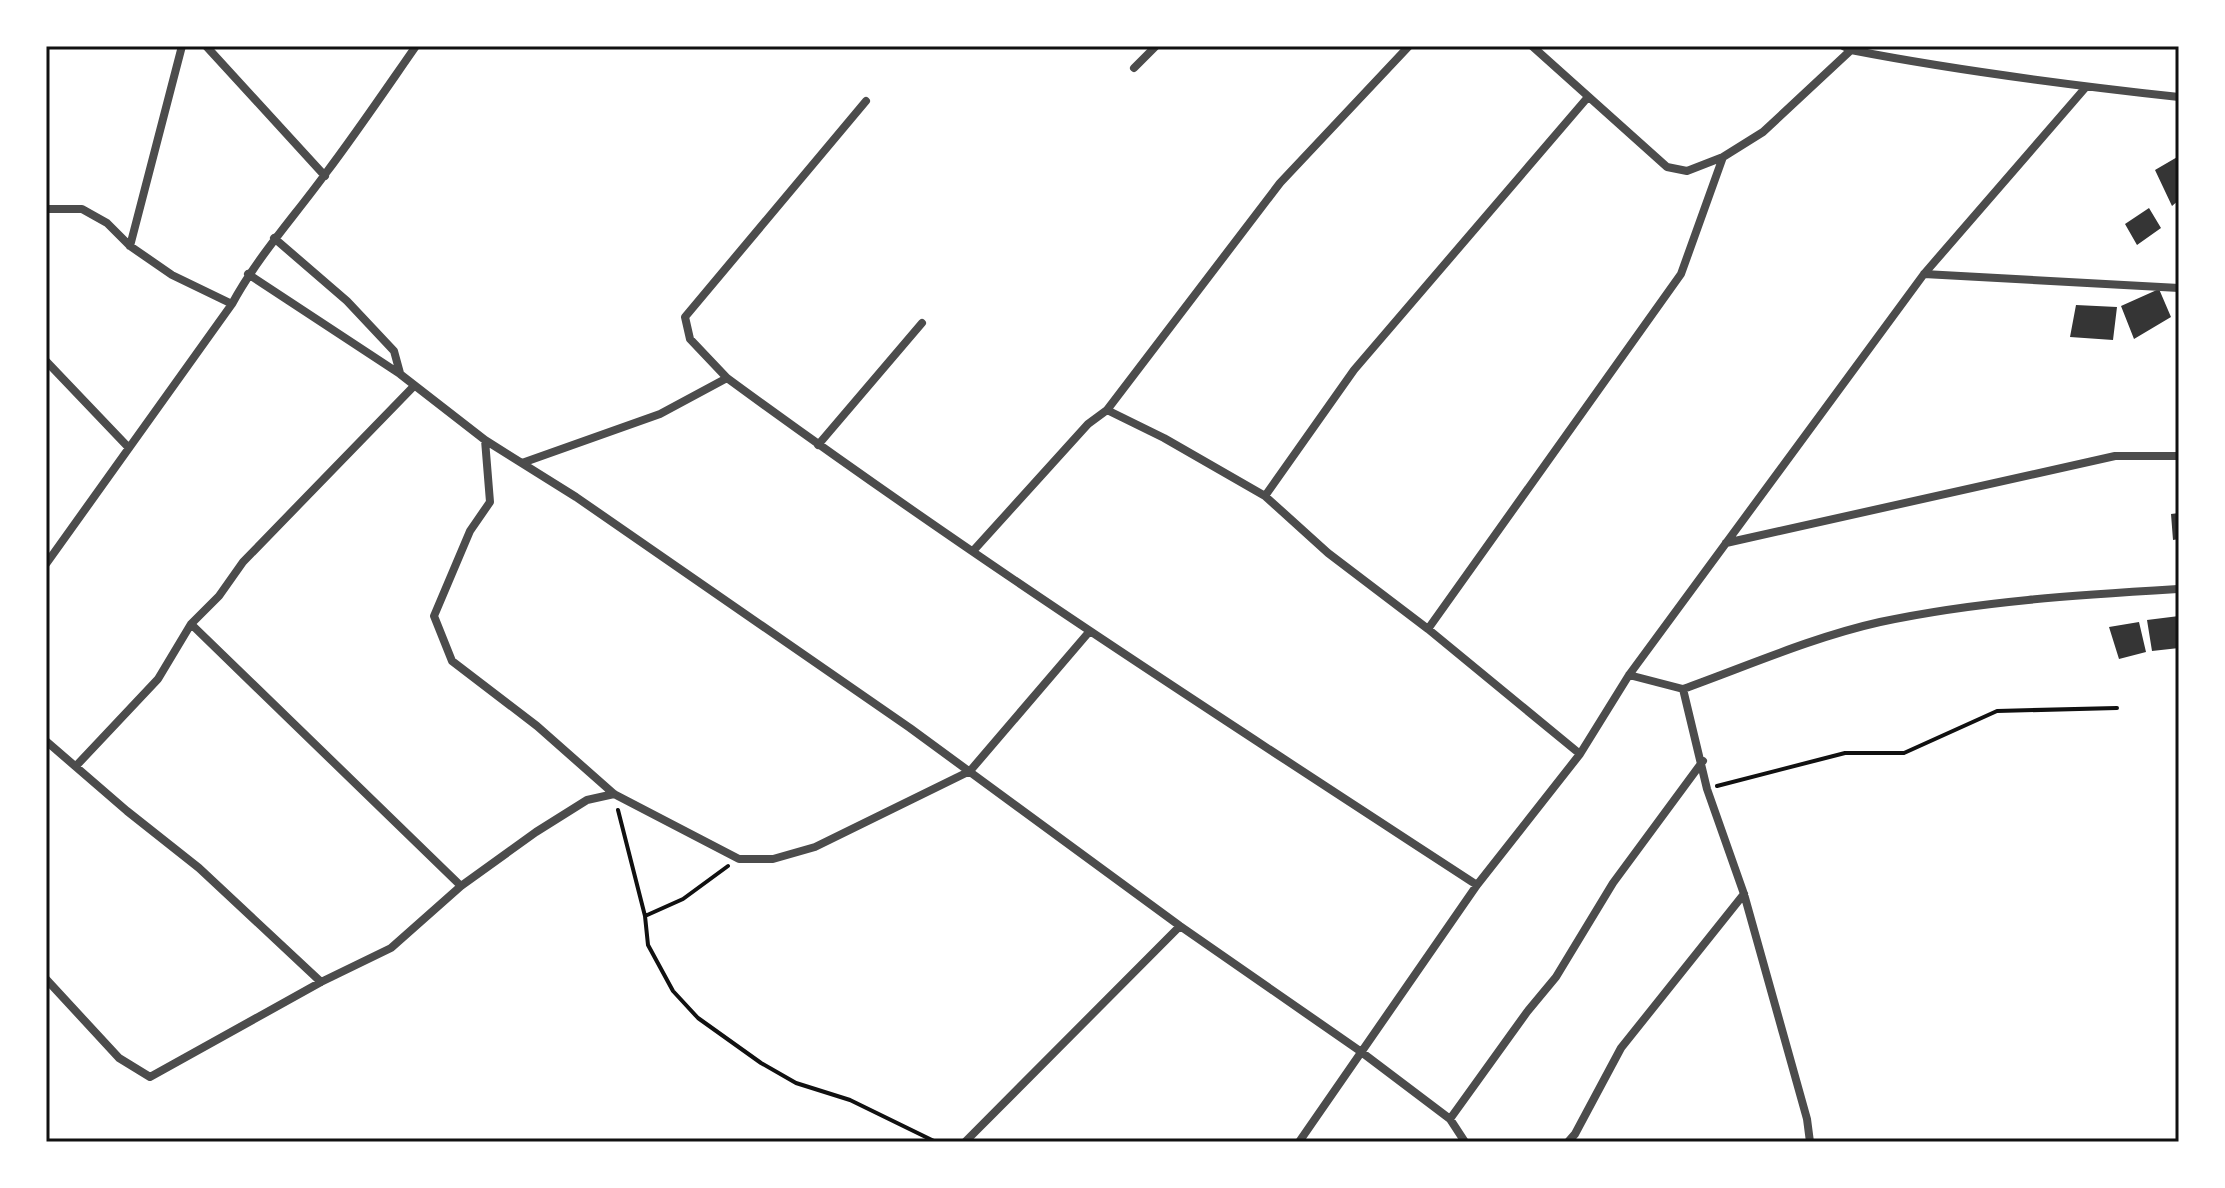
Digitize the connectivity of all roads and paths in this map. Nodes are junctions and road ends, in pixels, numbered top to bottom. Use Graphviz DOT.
graph roads {
  1 [pos="182,46"];
  2 [pos="206,46"];
  3 [pos="1156,46"];
  4 [pos="1409,46"];
  5 [pos="1532,46"];
  6 [pos="412,48"];
  7 [pos="1847,48"];
  8 [pos="1134,68"];
  9 [pos="2086,87"];
  10 [pos="1588,97"];
  11 [pos="2179,97"];
  12 [pos="866,101"];
  13 [pos="1723,157"];
  14 [pos="325,176"];
  15 [pos="46,209"];
  16 [pos="274,238"];
  17 [pos="130,246"];
  18 [pos="248,274"];
  19 [pos="1924,274"];
  20 [pos="2179,288"];
  21 [pos="232,304"];
  22 [pos="922,323"];
  23 [pos="46,361"];
  24 [pos="400,374"];
  25 [pos="727,378"];
  26 [pos="414,386"];
  27 [pos="1107,410"];
  28 [pos="485,440"];
  29 [pos="818,445"];
  30 [pos="129,448"];
  31 [pos="2179,456"];
  32 [pos="522,463"];
  33 [pos="1265,496"];
  34 [pos="1726,543"];
  35 [pos="46,545"];
  36 [pos="973,551"];
  37 [pos="55,552"];
  38 [pos="46,564"];
  39 [pos="2179,589"];
  40 [pos="191,624"];
  41 [pos="1428,629"];
  42 [pos="1089,632"];
  43 [pos="1629,675"];
  44 [pos="1683,689"];
  45 [pos="2117,708"];
  46 [pos="46,741"];
  47 [pos="1580,754"];
  48 [pos="1703,761"];
  49 [pos="76,766"];
  50 [pos="970,771"];
  51 [pos="1707,789"];
  52 [pos="614,794"];
  53 [pos="739,859"];
  54 [pos="1477,885"];
  55 [pos="461,886"];
  56 [pos="1744,894"];
  57 [pos="645,916"];
  58 [pos="1180,926"];
  59 [pos="46,979"];
  60 [pos="321,982"];
  61 [pos="1360,1051"];
  62 [pos="1450,1119"];
  63 [pos="936,1142"];
  64 [pos="965,1142"];
  65 [pos="1299,1142"];
  66 [pos="1465,1142"];
  67 [pos="1568,1142"];
  68 [pos="1810,1142"];
  1 -- 17 [label="street"];
  2 -- 14 [label="street"];
  3 -- 8 [label="street"];
  4 -- 27 [label="street"];
  5 -- 10 [label="street"];
  6 -- 14 [label="street"];
  7 -- 9 [label="street"];
  7 -- 13 [label="street"];
  9 -- 11 [label="street"];
  9 -- 19 [label="street"];
  10 -- 13 [label="street"];
  10 -- 33 [label="street"];
  12 -- 25 [label="street"];
  13 -- 41 [label="street"];
  14 -- 16 [label="street"];
  15 -- 17 [label="street"];
  16 -- 18 [label="street"];
  16 -- 24 [label="street"];
  17 -- 21 [label="street"];
  18 -- 21 [label="street"];
  18 -- 24 [label="street"];
  19 -- 20 [label="street"];
  19 -- 34 [label="street"];
  21 -- 30 [label="street"];
  22 -- 29 [label="street"];
  23 -- 30 [label="street"];
  24 -- 26 [label="street"];
  25 -- 29 [label="street"];
  25 -- 32 [label="street"];
  26 -- 28 [label="street"];
  26 -- 40 [label="street"];
  27 -- 33 [label="street"];
  27 -- 36 [label="street"];
  28 -- 32 [label="street"];
  28 -- 52 [label="street"];
  29 -- 36 [label="street"];
  30 -- 37 [label="street"];
  31 -- 34 [label="street"];
  32 -- 50 [label="street"];
  33 -- 41 [label="street"];
  34 -- 43 [label="street"];
  35 -- 37 [label="street"];
  36 -- 42 [label="street"];
  37 -- 38 [label="street"];
  39 -- 44 [label="street"];
  40 -- 49 [label="street"];
  40 -- 55 [label="street"];
  41 -- 47 [label="street"];
  42 -- 50 [label="street"];
  42 -- 54 [label="street"];
  43 -- 44 [label="street"];
  43 -- 47 [label="street"];
  44 -- 48 [label="street"];
  45 -- 51 [label="path"];
  46 -- 49 [label="street"];
  47 -- 54 [label="street"];
  48 -- 51 [label="street"];
  48 -- 62 [label="street"];
  49 -- 60 [label="street"];
  50 -- 53 [label="street"];
  50 -- 58 [label="street"];
  51 -- 56 [label="street"];
  52 -- 53 [label="street"];
  52 -- 55 [label="street"];
  52 -- 57 [label="path"];
  53 -- 57 [label="path"];
  54 -- 61 [label="street"];
  55 -- 60 [label="street"];
  56 -- 67 [label="street"];
  56 -- 68 [label="street"];
  57 -- 63 [label="path"];
  58 -- 61 [label="street"];
  58 -- 64 [label="street"];
  59 -- 60 [label="street"];
  61 -- 62 [label="street"];
  61 -- 65 [label="street"];
  62 -- 66 [label="street"];
}
